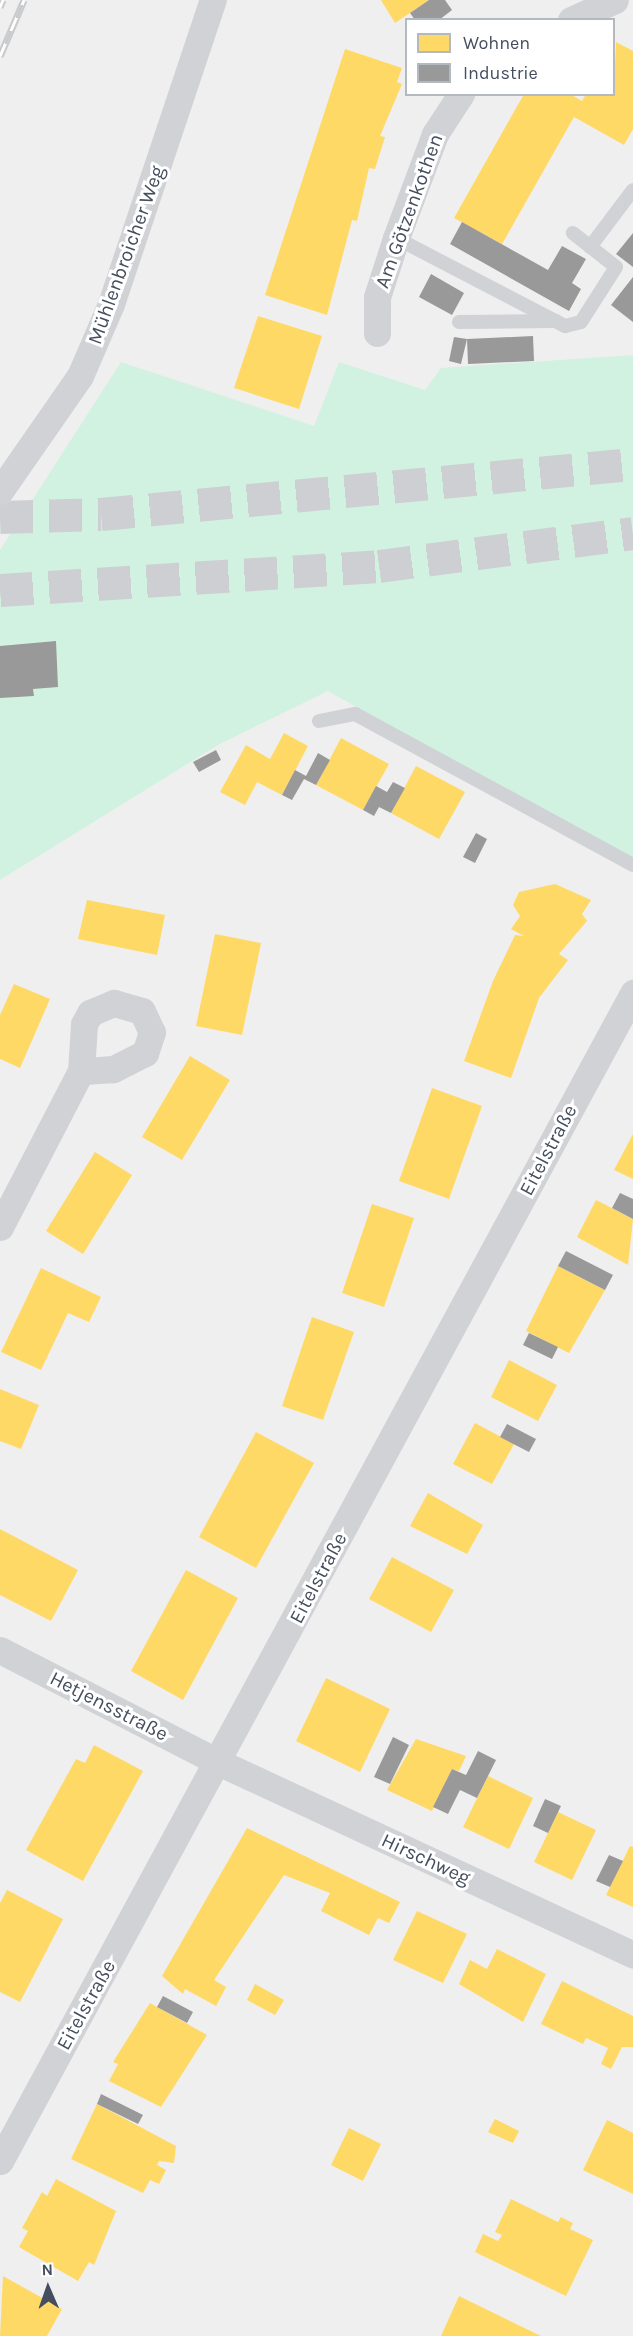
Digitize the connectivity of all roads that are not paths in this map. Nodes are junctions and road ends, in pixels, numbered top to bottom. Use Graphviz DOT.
graph roads {
  1 [pos="213,0"];
  2 [pos="615,0"];
  3 [pos="575,18"];
  4 [pos="460,96"];
  5 [pos="633,190"];
  6 [pos="573,233"];
  7 [pos="396,238"];
  8 [pos="590,247"];
  9 [pos="556,321"];
  10 [pos="459,322"];
  11 [pos="378,333"];
  12 [pos="0,491"];
  13 [pos="319,721"];
  14 [pos="633,865"];
  15 [pos="633,993"];
  16 [pos="81,1071"];
  17 [pos="0,1227"];
  18 [pos="0,1650"];
  19 [pos="218,1762"];
  20 [pos="633,1955"];
  21 [pos="0,2161"];
  1 -- 12 [label="street, Mühlenbroicher Weg"];
  2 -- 3 [label="street"];
  4 -- 7 [label="street, Am Götzenkothen"];
  5 -- 8 [label="lane"];
  6 -- 8 [label="lane"];
  7 -- 9 [label="lane"];
  7 -- 11 [label="street, Am Götzenkothen"];
  8 -- 9 [label="lane"];
  9 -- 10 [label="lane"];
  13 -- 14 [label="lane"];
  15 -- 19 [label="street, Eitelstraße"];
  16 -- 17 [label="street"];
  18 -- 19 [label="street, Hetjensstraße"];
  19 -- 20 [label="street, Hirschweg"];
  19 -- 21 [label="street, Eitelstraße"];
}
